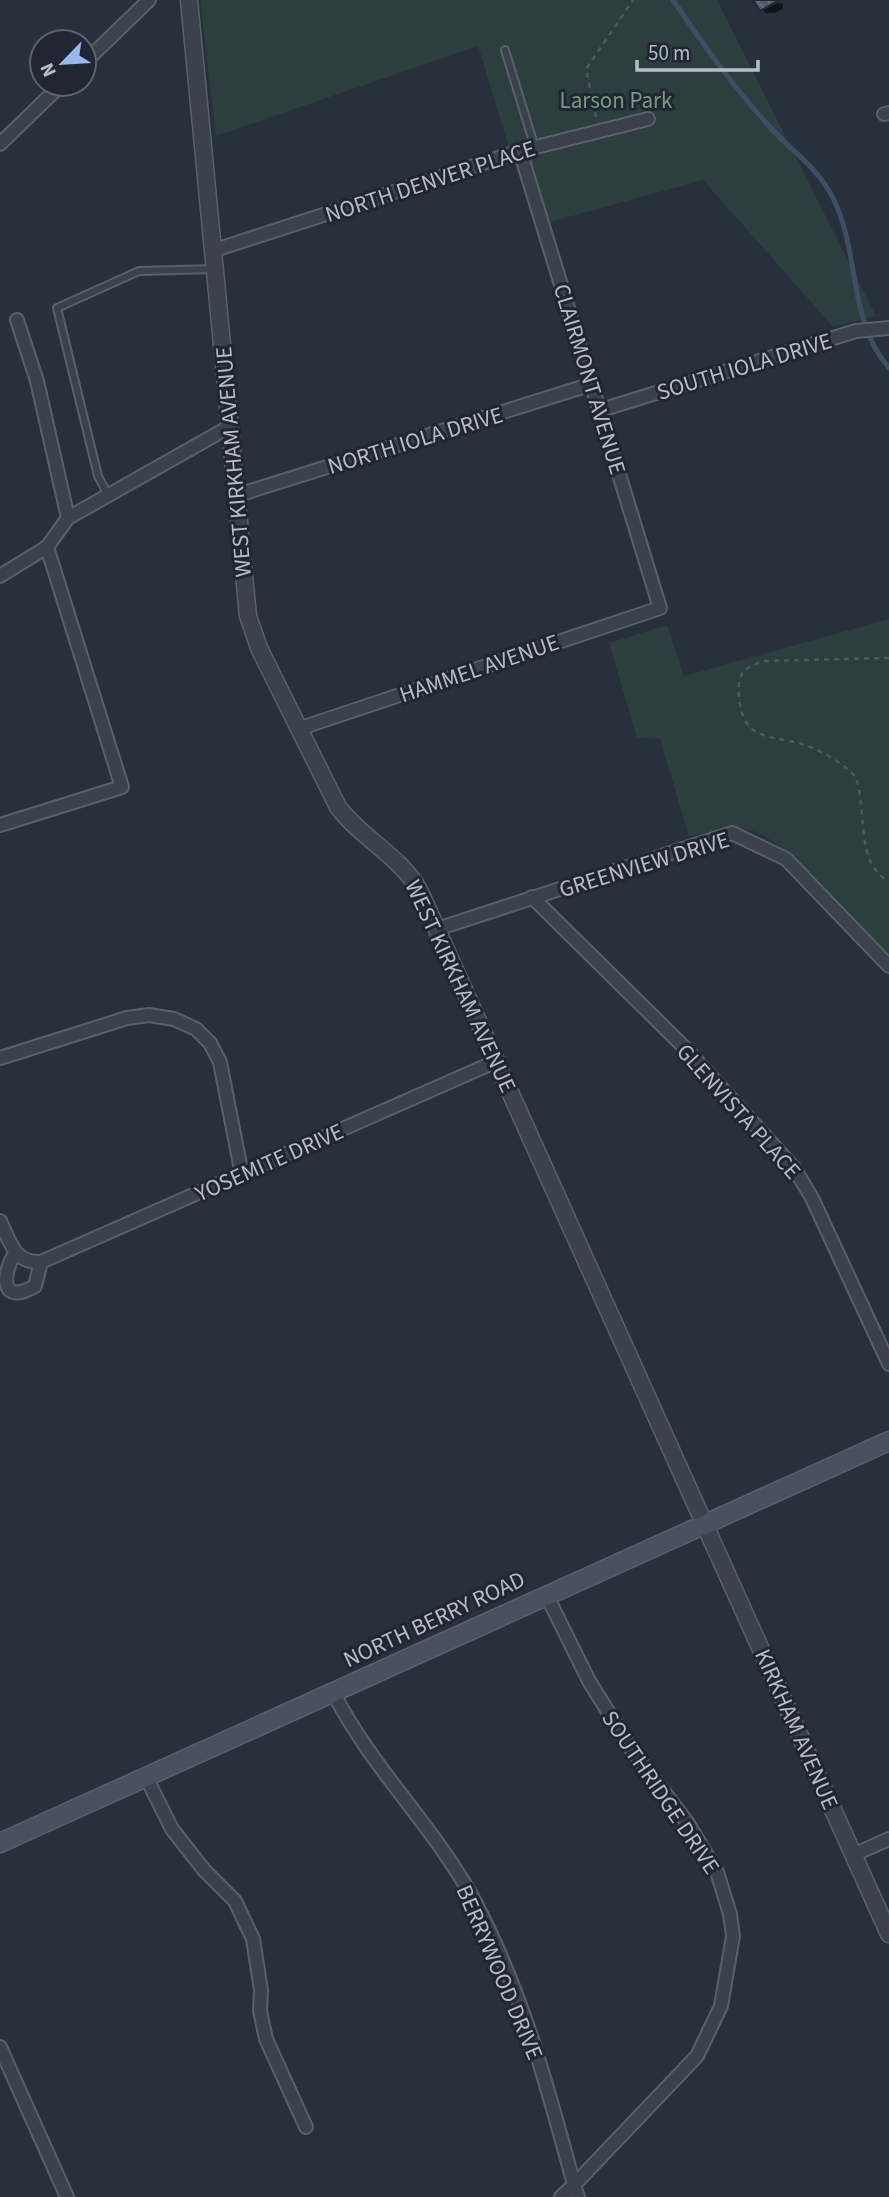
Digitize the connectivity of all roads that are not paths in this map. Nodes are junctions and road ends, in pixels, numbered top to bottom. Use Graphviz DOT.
graph roads {
  1 [pos="149,0"];
  2 [pos="189,0"];
  3 [pos="98,49"];
  4 [pos="505,50"];
  5 [pos="48,98"];
  6 [pos="648,119"];
  7 [pos="0,144"];
  8 [pos="535,148"];
  9 [pos="520,152"];
  10 [pos="215,250"];
  11 [pos="216,269"];
  12 [pos="17,320"];
  13 [pos="882,328"];
  14 [pos="592,384"];
  15 [pos="601,410"];
  16 [pos="229,427"];
  17 [pos="238,495"];
  18 [pos="109,497"];
  19 [pos="68,518"];
  20 [pos="47,547"];
  21 [pos="0,576"];
  22 [pos="660,608"];
  23 [pos="298,729"];
  24 [pos="0,825"];
  25 [pos="532,897"];
  26 [pos="438,929"];
  27 [pos="889,966"];
  28 [pos="0,1058"];
  29 [pos="497,1061"];
  30 [pos="242,1175"];
  31 [pos="0,1221"];
  32 [pos="15,1253"];
  33 [pos="36,1263"];
  34 [pos="889,1364"];
  35 [pos="889,1441"];
  36 [pos="705,1523"];
  37 [pos="547,1594"];
  38 [pos="333,1692"];
  39 [pos="146,1777"];
  40 [pos="889,1839"];
  41 [pos="0,1843"];
  42 [pos="853,1855"];
  43 [pos="889,1934"];
  44 [pos="0,2047"];
  45 [pos="306,2127"];
  46 [pos="576,2191"];
  47 [pos="67,2197"];
  48 [pos="561,2197"];
  1 -- 3 [label="street"];
  2 -- 10 [label="street, WEST KIRKHAM AVENUE"];
  4 -- 8 [label="lane"];
  5 -- 7 [label="street"];
  6 -- 8 [label="street, NORTH DENVER PLACE"];
  8 -- 9 [label="street, NORTH DENVER PLACE"];
  9 -- 10 [label="street, NORTH DENVER PLACE"];
  9 -- 14 [label="street, CLAIRMONT AVENUE"];
  10 -- 11 [label="street, WEST KIRKHAM AVENUE"];
  11 -- 16 [label="street, WEST KIRKHAM AVENUE"];
  11 -- 18 [label="lane"];
  12 -- 19 [label="street"];
  13 -- 15 [label="street, SOUTH IOLA DRIVE"];
  14 -- 15 [label="street, CLAIRMONT AVENUE"];
  14 -- 17 [label="street, NORTH IOLA DRIVE"];
  15 -- 22 [label="street, CLAIRMONT AVENUE"];
  16 -- 17 [label="street, WEST KIRKHAM AVENUE"];
  16 -- 18 [label="street"];
  17 -- 23 [label="street, WEST KIRKHAM AVENUE"];
  18 -- 19 [label="street"];
  19 -- 20 [label="street"];
  20 -- 21 [label="street"];
  20 -- 24 [label="street"];
  22 -- 23 [label="street, HAMMEL AVENUE"];
  23 -- 26 [label="street, WEST KIRKHAM AVENUE"];
  25 -- 26 [label="street, GREENVIEW DRIVE"];
  25 -- 27 [label="street, GREENVIEW DRIVE"];
  25 -- 34 [label="street, GLENVISTA PLACE"];
  26 -- 29 [label="street, WEST KIRKHAM AVENUE"];
  28 -- 30 [label="street"];
  29 -- 30 [label="street, YOSEMITE DRIVE"];
  29 -- 36 [label="street, WEST KIRKHAM AVENUE"];
  30 -- 33 [label="street, YOSEMITE DRIVE"];
  31 -- 32 [label="street"];
  32 -- 33 [label="street"];
  32 -- 33 [label="street"];
  35 -- 36 [label="main road, NORTH BERRY ROAD"];
  36 -- 37 [label="main road, NORTH BERRY ROAD"];
  36 -- 42 [label="street, KIRKHAM AVENUE"];
  37 -- 38 [label="main road, NORTH BERRY ROAD"];
  37 -- 46 [label="street, SOUTHRIDGE DRIVE"];
  38 -- 39 [label="main road, NORTH BERRY ROAD"];
  38 -- 46 [label="street, BERRYWOOD DRIVE"];
  39 -- 41 [label="main road, NORTH BERRY ROAD"];
  39 -- 45 [label="street"];
  40 -- 42 [label="street"];
  42 -- 43 [label="street, KIRKHAM AVENUE"];
  44 -- 47 [label="street"];
  46 -- 48 [label="street"];
}
